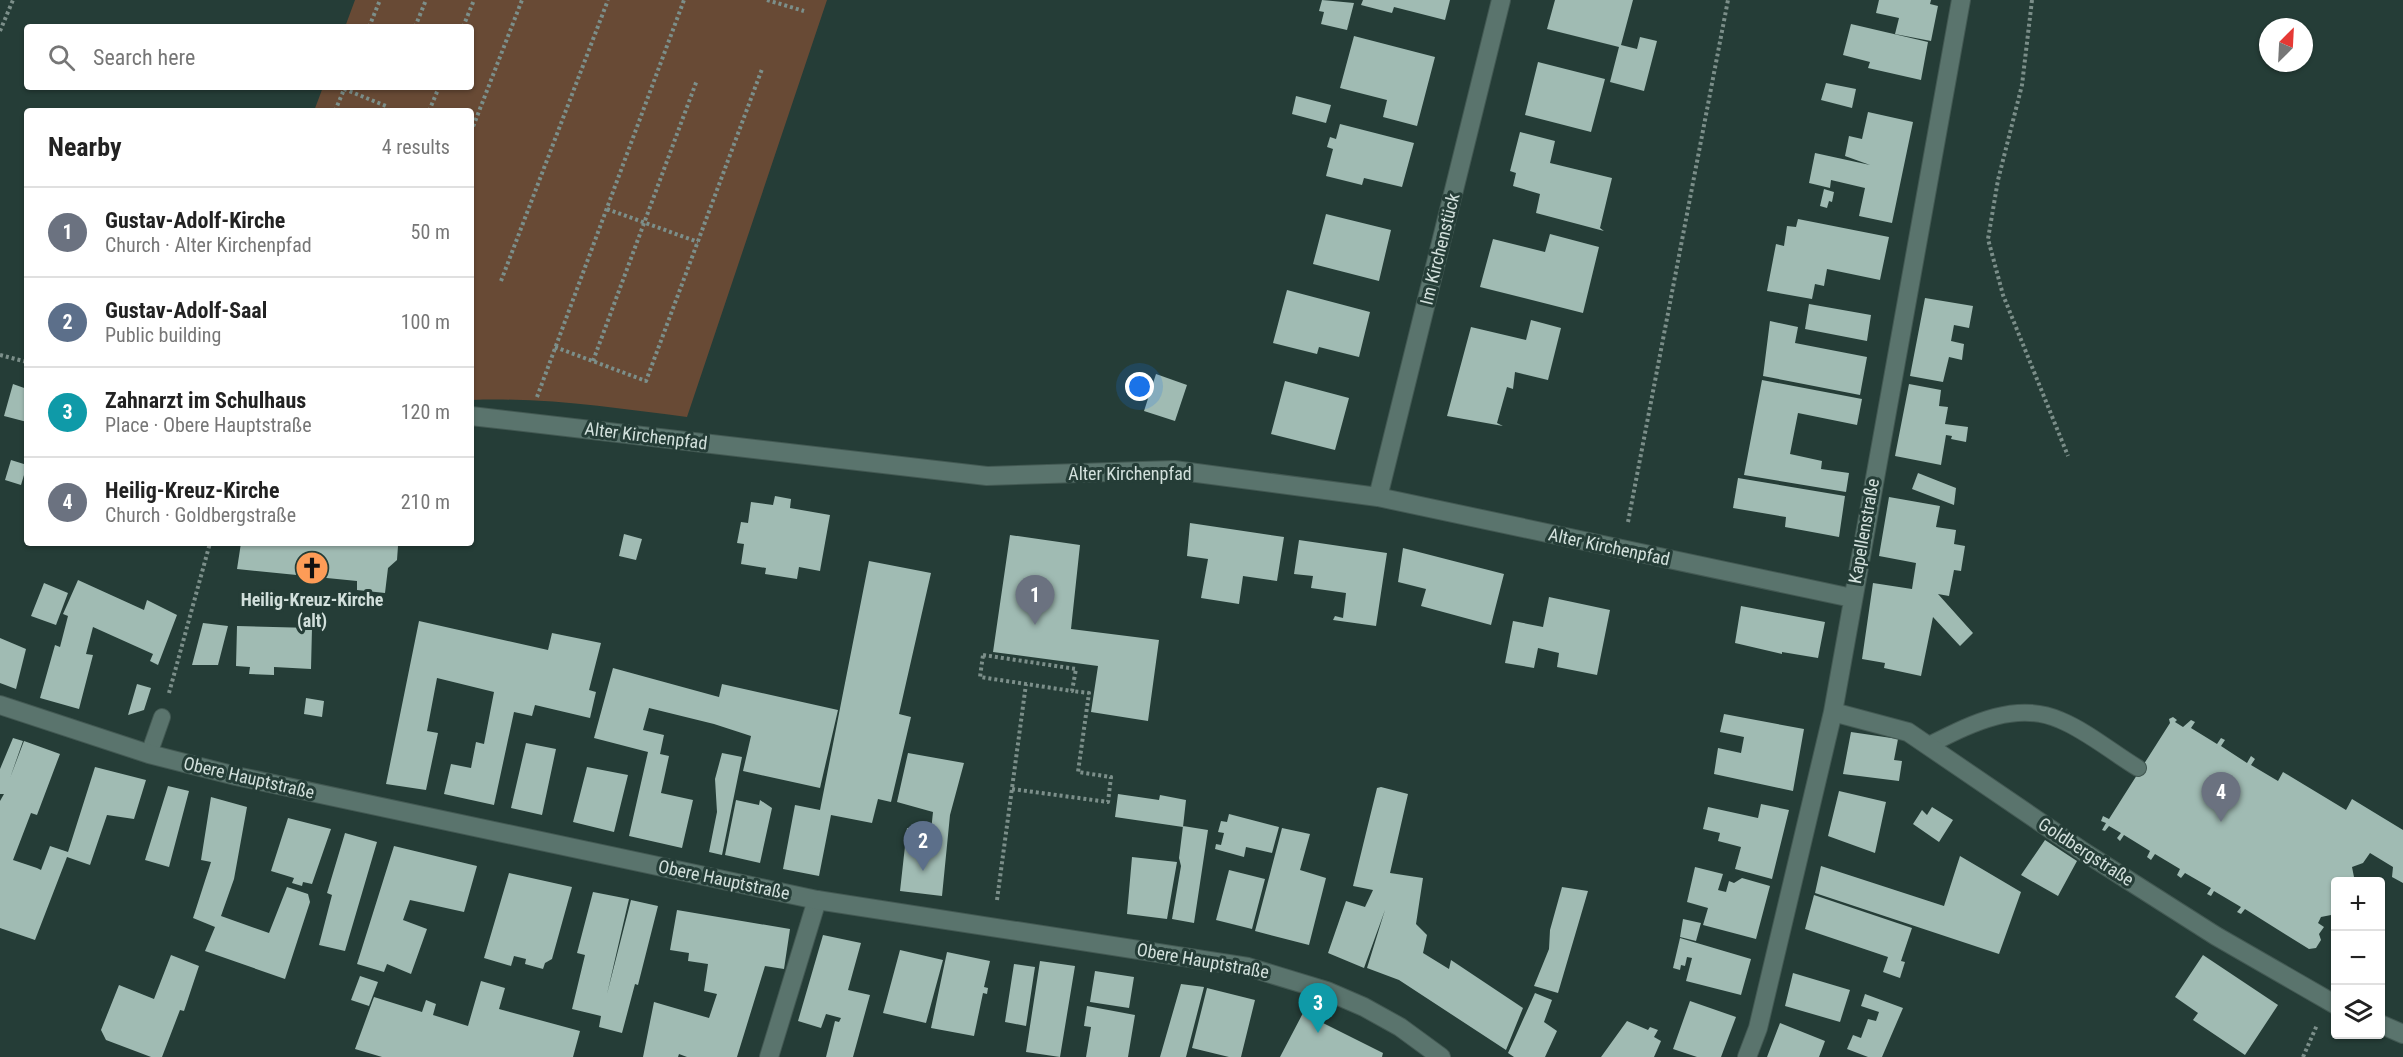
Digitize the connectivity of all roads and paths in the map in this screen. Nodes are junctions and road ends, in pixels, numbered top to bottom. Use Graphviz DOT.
graph roads {
  1 [pos="13,0"];
  2 [pos="380,0"];
  3 [pos="426,0"];
  4 [pos="474,0"];
  5 [pos="522,0"];
  6 [pos="608,0"];
  7 [pos="684,0"];
  8 [pos="767,0"];
  9 [pos="788,0"];
  10 [pos="1502,0"];
  11 [pos="1728,0"];
  12 [pos="1961,0"];
  13 [pos="2032,0"];
  14 [pos="786,6"];
  15 [pos="804,11"];
  16 [pos="370,24"];
  17 [pos="416,24"];
  18 [pos="464,24"];
  19 [pos="0,31"];
  20 [pos="762,69"];
  21 [pos="697,80"];
  22 [pos="343,90"];
  23 [pos="349,90"];
  24 [pos="438,90"];
  25 [pos="336,108"];
  26 [pos="385,108"];
  27 [pos="430,108"];
  28 [pos="474,124"];
  29 [pos="607,208"];
  30 [pos="644,222"];
  31 [pos="698,242"];
  32 [pos="501,281"];
  33 [pos="555,347"];
  34 [pos="0,355"];
  35 [pos="24,361"];
  36 [pos="593,361"];
  37 [pos="536,400"];
  38 [pos="474,416"];
  39 [pos="2068,456"];
  40 [pos="1378,497"];
  41 [pos="209,546"];
  42 [pos="1623,549"];
  43 [pos="1852,598"];
  44 [pos="1026,684"];
  45 [pos="1072,691"];
  46 [pos="0,705"];
  47 [pos="1833,712"];
  48 [pos="162,717"];
  49 [pos="1929,745"];
  50 [pos="149,754"];
  51 [pos="2138,768"];
  52 [pos="1012,789"];
  53 [pos="998,893"];
  54 [pos="817,900"];
  55 [pos="2331,1003"];
  56 [pos="2385,1026"];
  57 [pos="2403,1034"];
  58 [pos="769,1057"];
  59 [pos="1441,1057"];
  60 [pos="1747,1057"];
  61 [pos="2303,1057"];
  1 -- 19 [label="path"];
  2 -- 16 [label="path"];
  3 -- 17 [label="path"];
  4 -- 18 [label="path"];
  5 -- 28 [label="path"];
  6 -- 32 [label="path"];
  7 -- 29 [label="path"];
  8 -- 14 [label="path"];
  9 -- 14 [label="path"];
  10 -- 40 [label="street, Im Kirchenstück"];
  11 -- 42 [label="path"];
  12 -- 43 [label="street, Kapellenstraße"];
  13 -- 39 [label="path"];
  14 -- 15 [label="path"];
  20 -- 31 [label="path"];
  21 -- 30 [label="path"];
  22 -- 25 [label="path"];
  23 -- 26 [label="path"];
  24 -- 27 [label="path"];
  29 -- 30 [label="path"];
  29 -- 33 [label="path"];
  30 -- 31 [label="path"];
  30 -- 36 [label="path"];
  31 -- 36 [label="path"];
  33 -- 36 [label="path"];
  33 -- 37 [label="path"];
  34 -- 35 [label="path"];
  38 -- 40 [label="street, Alter Kirchenpfad"];
  40 -- 42 [label="street, Alter Kirchenpfad"];
  41 -- 48 [label="path"];
  42 -- 43 [label="street, Alter Kirchenpfad"];
  43 -- 47 [label="street, Kapellenstraße"];
  44 -- 45 [label="path"];
  44 -- 45 [label="path"];
  44 -- 52 [label="path"];
  45 -- 52 [label="path"];
  46 -- 50 [label="street, Obere Hauptstraße"];
  47 -- 49 [label="street, Goldbergstraße"];
  47 -- 60 [label="street, Kapellenstraße"];
  48 -- 50 [label="lane"];
  49 -- 51 [label="lane"];
  49 -- 55 [label="street, Goldbergstraße"];
  50 -- 54 [label="street, Obere Hauptstraße"];
  52 -- 53 [label="path"];
  54 -- 58 [label="street"];
  54 -- 59 [label="street, Obere Hauptstraße"];
  55 -- 61 [label="path"];
  56 -- 57 [label="street"];
}
